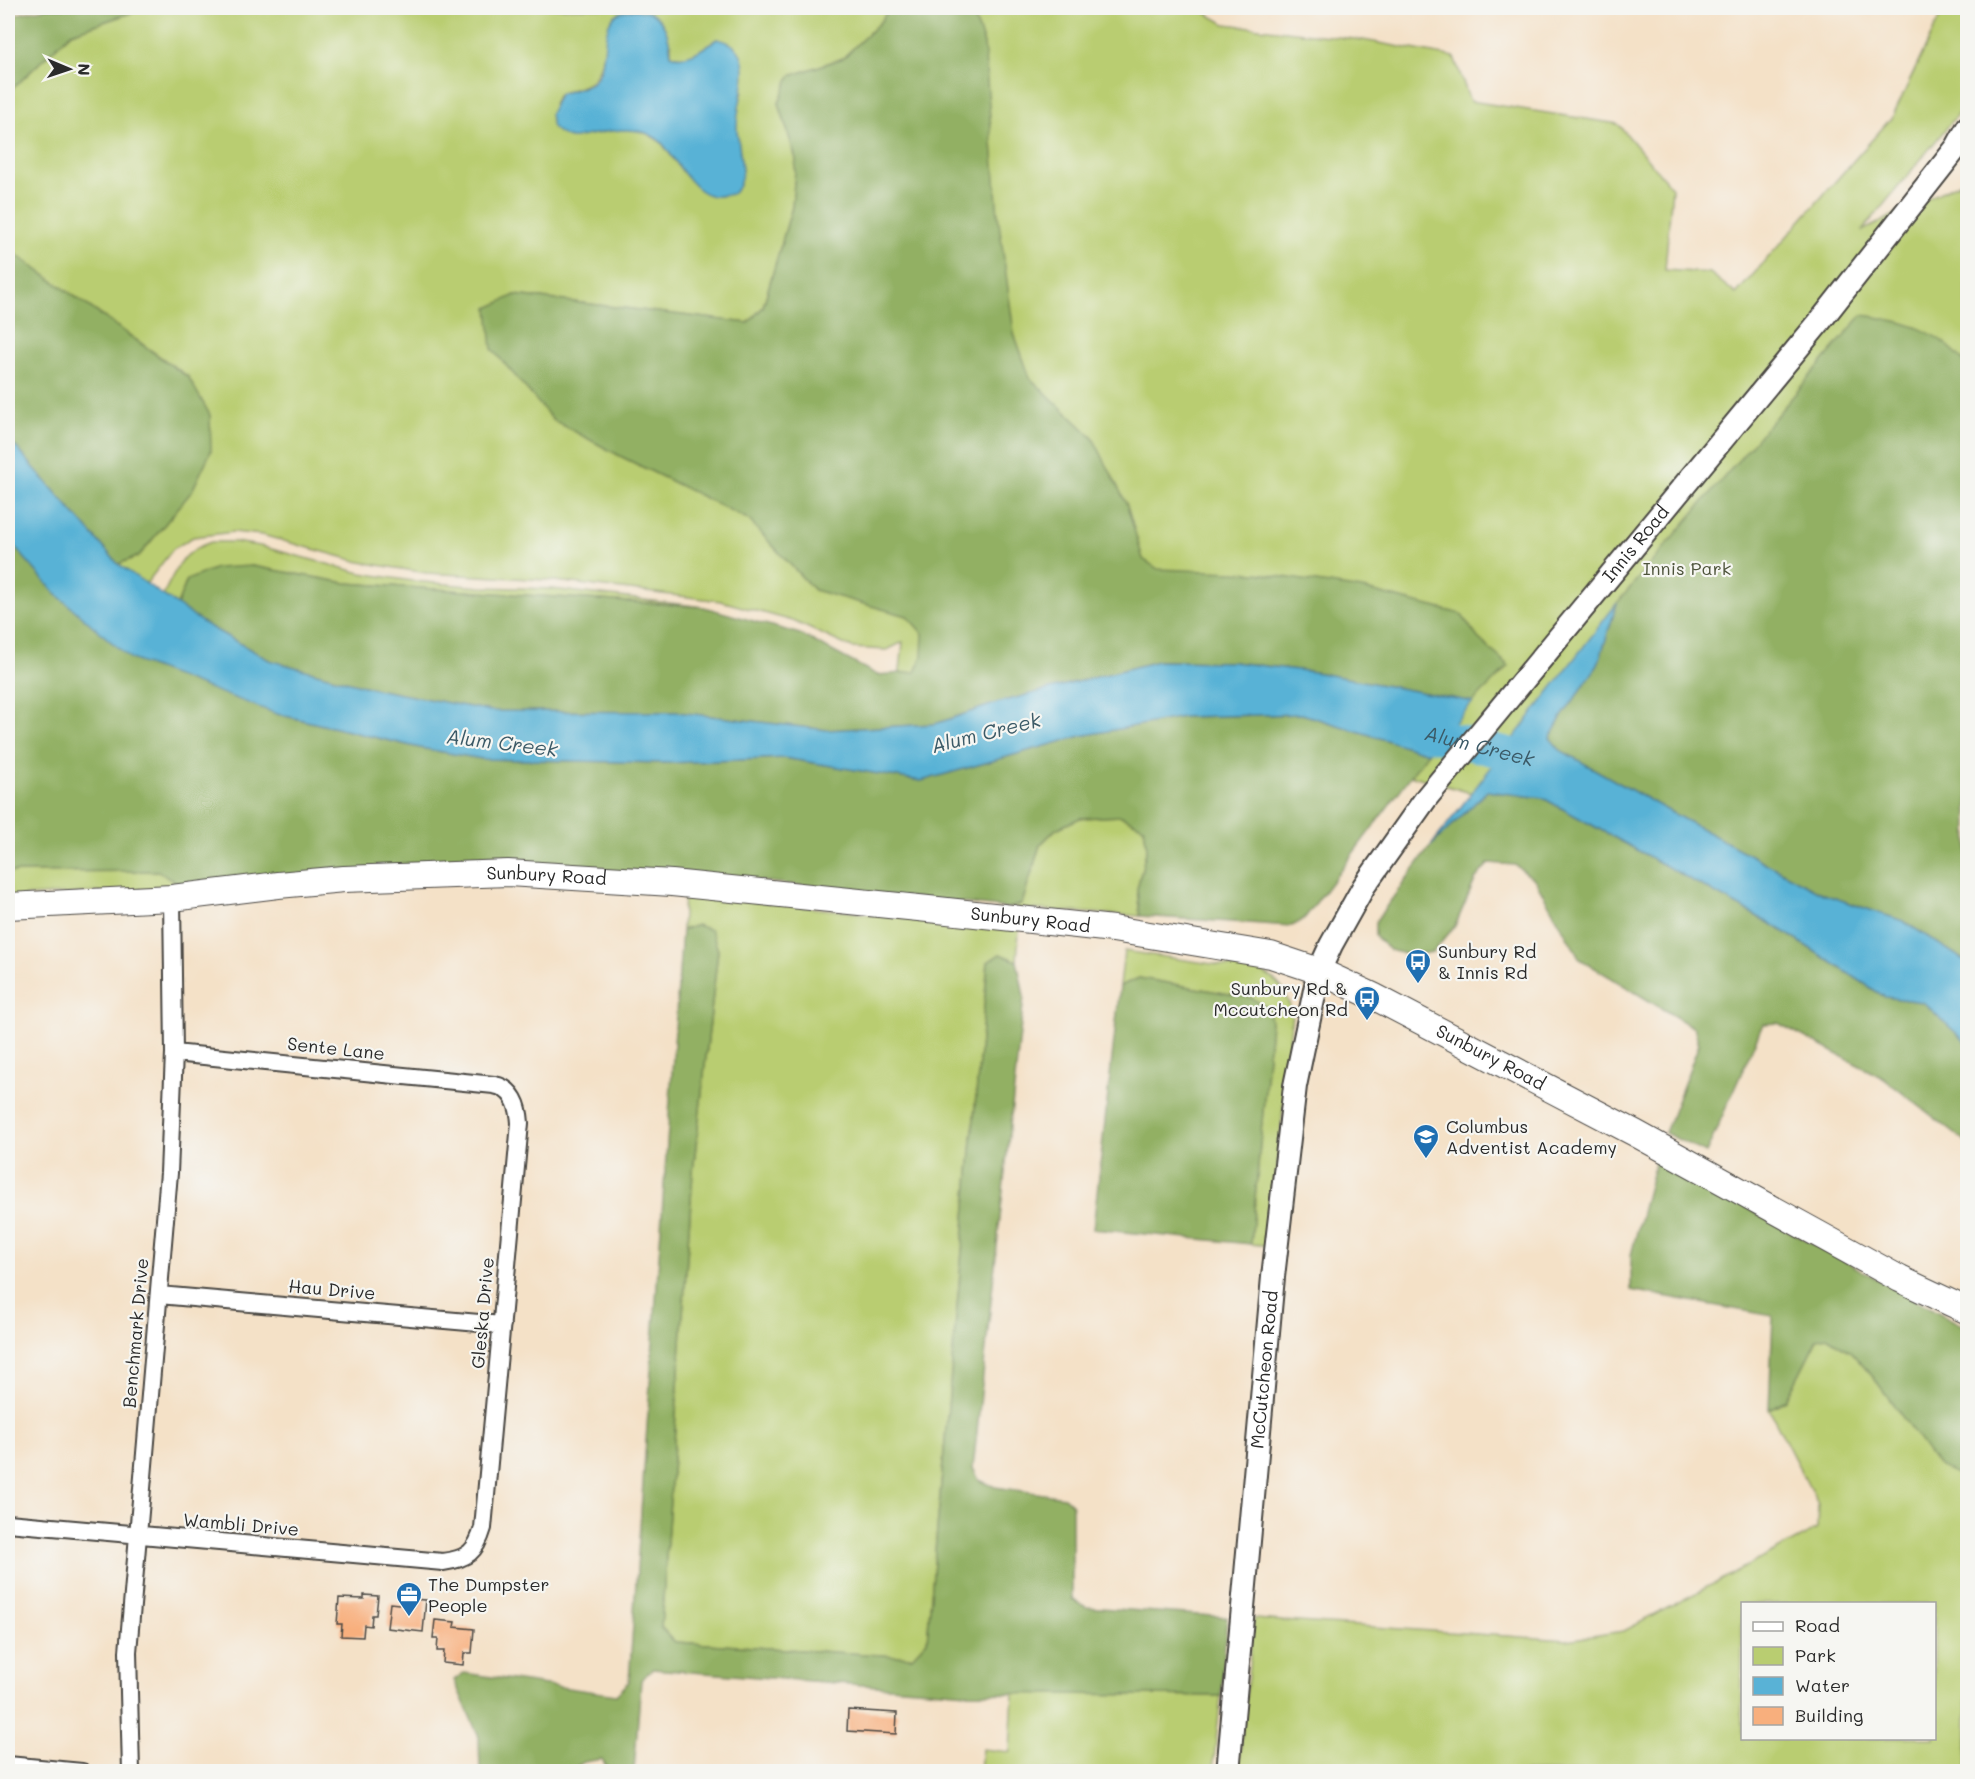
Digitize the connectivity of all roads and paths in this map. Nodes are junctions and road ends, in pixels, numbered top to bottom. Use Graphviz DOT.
graph roads {
  1 [pos="1968,127"];
  2 [pos="172,898"];
  3 [pos="8,906"];
  4 [pos="1319,971"];
  5 [pos="174,1053"];
  6 [pos="494,1085"];
  7 [pos="159,1295"];
  8 [pos="1968,1311"];
  9 [pos="502,1325"];
  10 [pos="8,1523"];
  11 [pos="137,1536"];
  12 [pos="470,1553"];
  13 [pos="8,1764"];
  14 [pos="82,1772"];
  15 [pos="131,1772"];
  16 [pos="1228,1772"];
  1 -- 4 [label="main road, Innis Road"];
  2 -- 3 [label="main road, Sunbury Road"];
  2 -- 4 [label="main road, Sunbury Road"];
  2 -- 5 [label="street, Benchmark Drive"];
  4 -- 8 [label="main road, Sunbury Road"];
  4 -- 16 [label="main road, McCutcheon Road"];
  5 -- 6 [label="street, Sente Lane"];
  5 -- 7 [label="street, Benchmark Drive"];
  6 -- 9 [label="street, Gleska Drive"];
  7 -- 9 [label="street, Hau Drive"];
  7 -- 11 [label="street, Benchmark Drive"];
  9 -- 12 [label="street, Gleska Drive"];
  10 -- 11 [label="street, Wambli Drive"];
  11 -- 12 [label="street, Wambli Drive"];
  11 -- 15 [label="street, Benchmark Drive"];
  13 -- 14 [label="street"];
}
